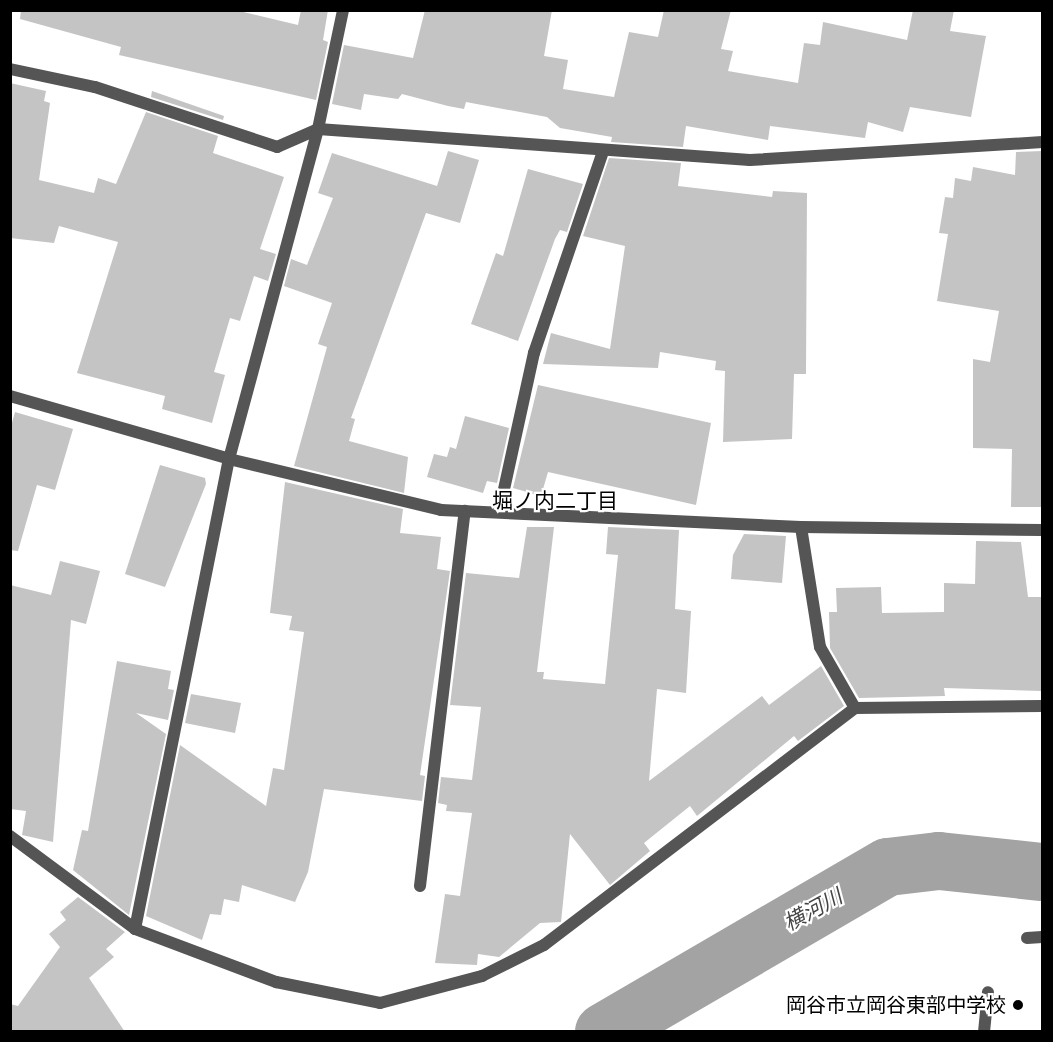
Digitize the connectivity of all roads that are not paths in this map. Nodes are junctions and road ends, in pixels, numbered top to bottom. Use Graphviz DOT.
graph roads {
  1 [pos="343,10"];
  2 [pos="10,69"];
  3 [pos="318,129"];
  4 [pos="1042,142"];
  5 [pos="603,151"];
  6 [pos="10,396"];
  7 [pos="229,459"];
  8 [pos="465,511"];
  9 [pos="499,512"];
  10 [pos="801,527"];
  11 [pos="1042,530"];
  12 [pos="1042,706"];
  13 [pos="855,708"];
  14 [pos="10,836"];
  15 [pos="420,886"];
  16 [pos="135,929"];
  17 [pos="1042,937"];
  18 [pos="1027,938"];
  19 [pos="988,992"];
  20 [pos="984,1032"];
  1 -- 3 [label="street"];
  2 -- 3 [label="street"];
  3 -- 5 [label="street"];
  3 -- 7 [label="street"];
  4 -- 5 [label="street"];
  5 -- 9 [label="street"];
  6 -- 7 [label="street"];
  7 -- 8 [label="street"];
  7 -- 16 [label="street"];
  8 -- 9 [label="street"];
  8 -- 15 [label="street"];
  9 -- 10 [label="street"];
  10 -- 11 [label="street"];
  10 -- 13 [label="street"];
  12 -- 13 [label="street"];
  13 -- 16 [label="street"];
  14 -- 16 [label="street"];
  17 -- 18 [label="street"];
  19 -- 20 [label="street"];
}
